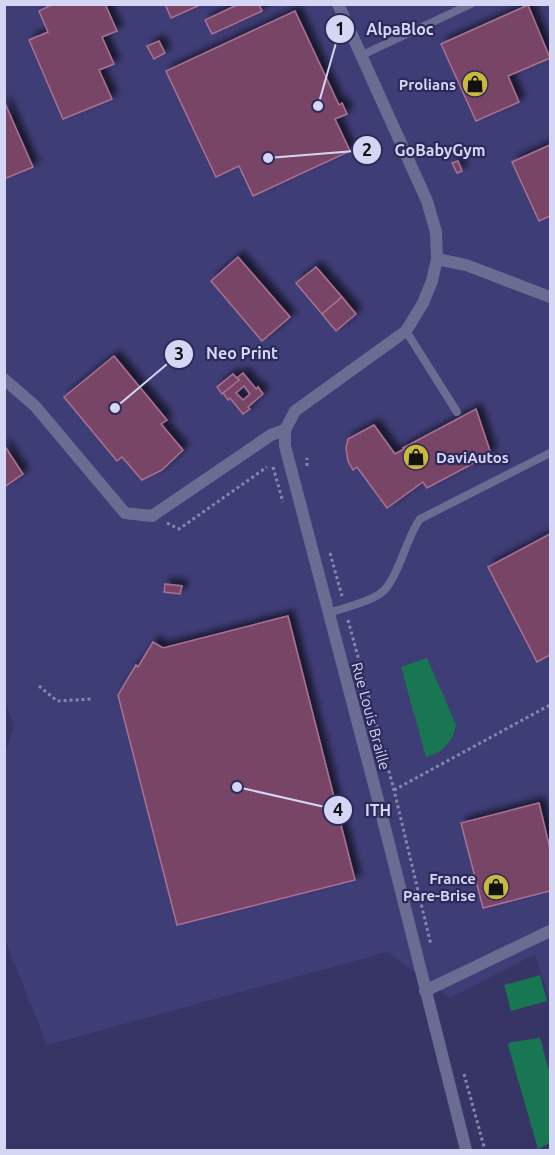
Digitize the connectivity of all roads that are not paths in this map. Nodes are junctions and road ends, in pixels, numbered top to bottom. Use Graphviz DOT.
graph roads {
  1 [pos="338,4"];
  2 [pos="471,4"];
  3 [pos="360,56"];
  4 [pos="436,259"];
  5 [pos="550,296"];
  6 [pos="405,331"];
  7 [pos="4,379"];
  8 [pos="457,412"];
  9 [pos="285,430"];
  10 [pos="550,453"];
  11 [pos="328,613"];
  12 [pos="550,931"];
  13 [pos="425,991"];
  14 [pos="466,1150"];
  1 -- 3 [label="street"];
  2 -- 3 [label="lane"];
  3 -- 4 [label="street"];
  4 -- 5 [label="street"];
  4 -- 6 [label="street"];
  6 -- 8 [label="lane"];
  6 -- 9 [label="street"];
  7 -- 9 [label="street"];
  9 -- 11 [label="street, Rue Louis Braille"];
  10 -- 11 [label="lane"];
  11 -- 13 [label="street, Rue Louis Braille"];
  12 -- 13 [label="street"];
  13 -- 14 [label="street, Rue Louis Braille"];
}
